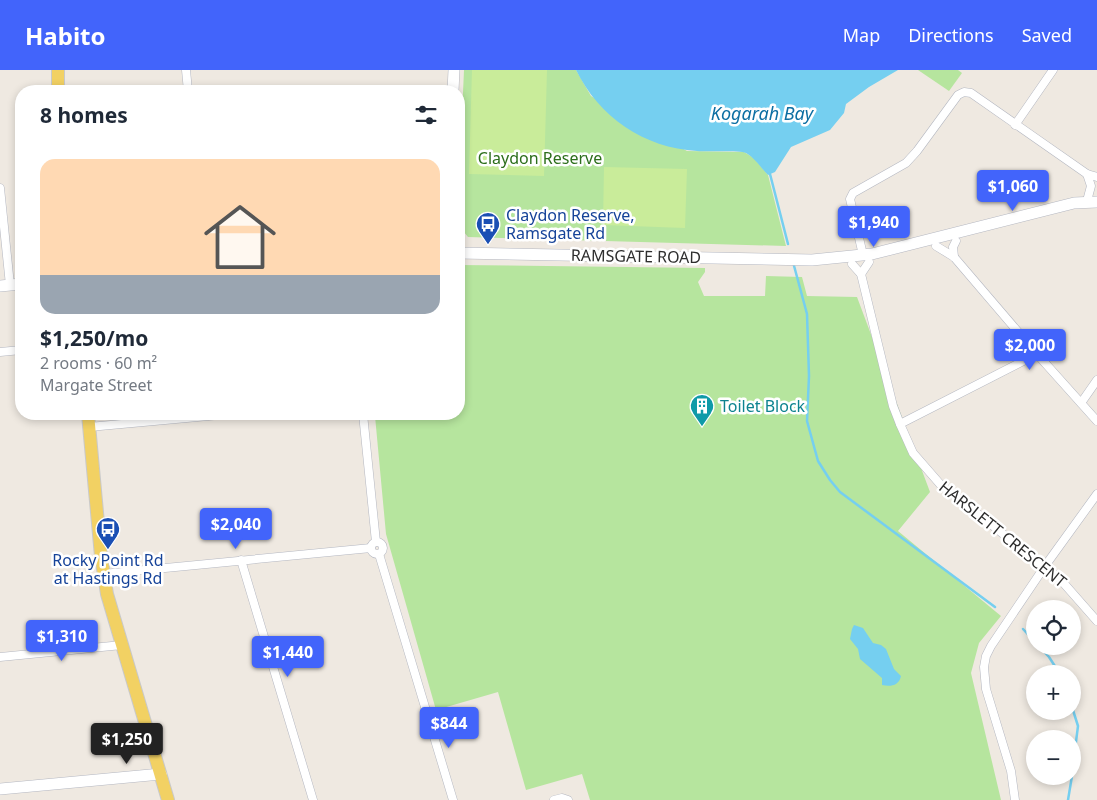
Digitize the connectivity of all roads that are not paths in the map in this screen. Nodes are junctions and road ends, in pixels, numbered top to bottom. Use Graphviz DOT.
graph roads {
  1 [pos="58,70"];
  2 [pos="186,70"];
  3 [pos="454,70"];
  4 [pos="1053,70"];
  5 [pos="58,85"];
  6 [pos="187,85"];
  7 [pos="453,85"];
  8 [pos="1015,125"];
  9 [pos="1087,174"];
  10 [pos="1097,177"];
  11 [pos="0,188"];
  12 [pos="1094,202"];
  13 [pos="956,241"];
  14 [pos="936,246"];
  15 [pos="465,252"];
  16 [pos="954,257"];
  17 [pos="866,259"];
  18 [pos="812,260"];
  19 [pos="852,264"];
  20 [pos="861,274"];
  21 [pos="10,285"];
  22 [pos="15,351"];
  23 [pos="0,352"];
  24 [pos="1037,354"];
  25 [pos="1097,380"];
  26 [pos="1081,403"];
  27 [pos="89,420"];
  28 [pos="364,420"];
  29 [pos="1097,422"];
  30 [pos="900,424"];
  31 [pos="1097,494"];
  32 [pos="374,545"];
  33 [pos="241,560"];
  34 [pos="1045,566"];
  35 [pos="103,574"];
  36 [pos="1097,621"];
  37 [pos="122,645"];
  38 [pos="0,657"];
  39 [pos="161,774"];
  40 [pos="0,790"];
  41 [pos="168,800"];
  42 [pos="313,800"];
  43 [pos="453,800"];
  44 [pos="554,800"];
  45 [pos="568,800"];
  46 [pos="1015,800"];
  1 -- 5 [label="main road"];
  2 -- 6 [label="street"];
  3 -- 7 [label="main road"];
  4 -- 8 [label="street"];
  8 -- 9 [label="street"];
  8 -- 17 [label="street"];
  9 -- 10 [label="street"];
  9 -- 12 [label="street"];
  11 -- 21 [label="street"];
  12 -- 13 [label="main road, RAMSGATE ROAD"];
  12 -- 17 [label="main road, RAMSGATE ROAD"];
  13 -- 14 [label="main road, RAMSGATE ROAD"];
  13 -- 16 [label="street"];
  14 -- 16 [label="street"];
  14 -- 17 [label="main road, RAMSGATE ROAD"];
  15 -- 18 [label="main road, RAMSGATE ROAD"];
  16 -- 24 [label="street"];
  17 -- 18 [label="main road, RAMSGATE ROAD"];
  17 -- 19 [label="main road, RAMSGATE ROAD"];
  17 -- 20 [label="street"];
  18 -- 19 [label="main road, RAMSGATE ROAD"];
  19 -- 20 [label="street, HARSLETT CRESCENT"];
  20 -- 30 [label="street, HARSLETT CRESCENT"];
  22 -- 23 [label="street"];
  24 -- 26 [label="street"];
  24 -- 30 [label="street"];
  25 -- 26 [label="street"];
  26 -- 29 [label="street"];
  27 -- 35 [label="main road"];
  28 -- 32 [label="street"];
  30 -- 34 [label="street, HARSLETT CRESCENT"];
  31 -- 34 [label="street"];
  32 -- 33 [label="street"];
  32 -- 43 [label="street"];
  33 -- 35 [label="street"];
  33 -- 42 [label="street"];
  34 -- 36 [label="street, HARSLETT CRESCENT"];
  34 -- 46 [label="street"];
  35 -- 37 [label="main road"];
  37 -- 38 [label="street"];
  37 -- 39 [label="main road"];
  39 -- 40 [label="main road"];
  39 -- 41 [label="main road"];
  44 -- 45 [label="street"];
}
